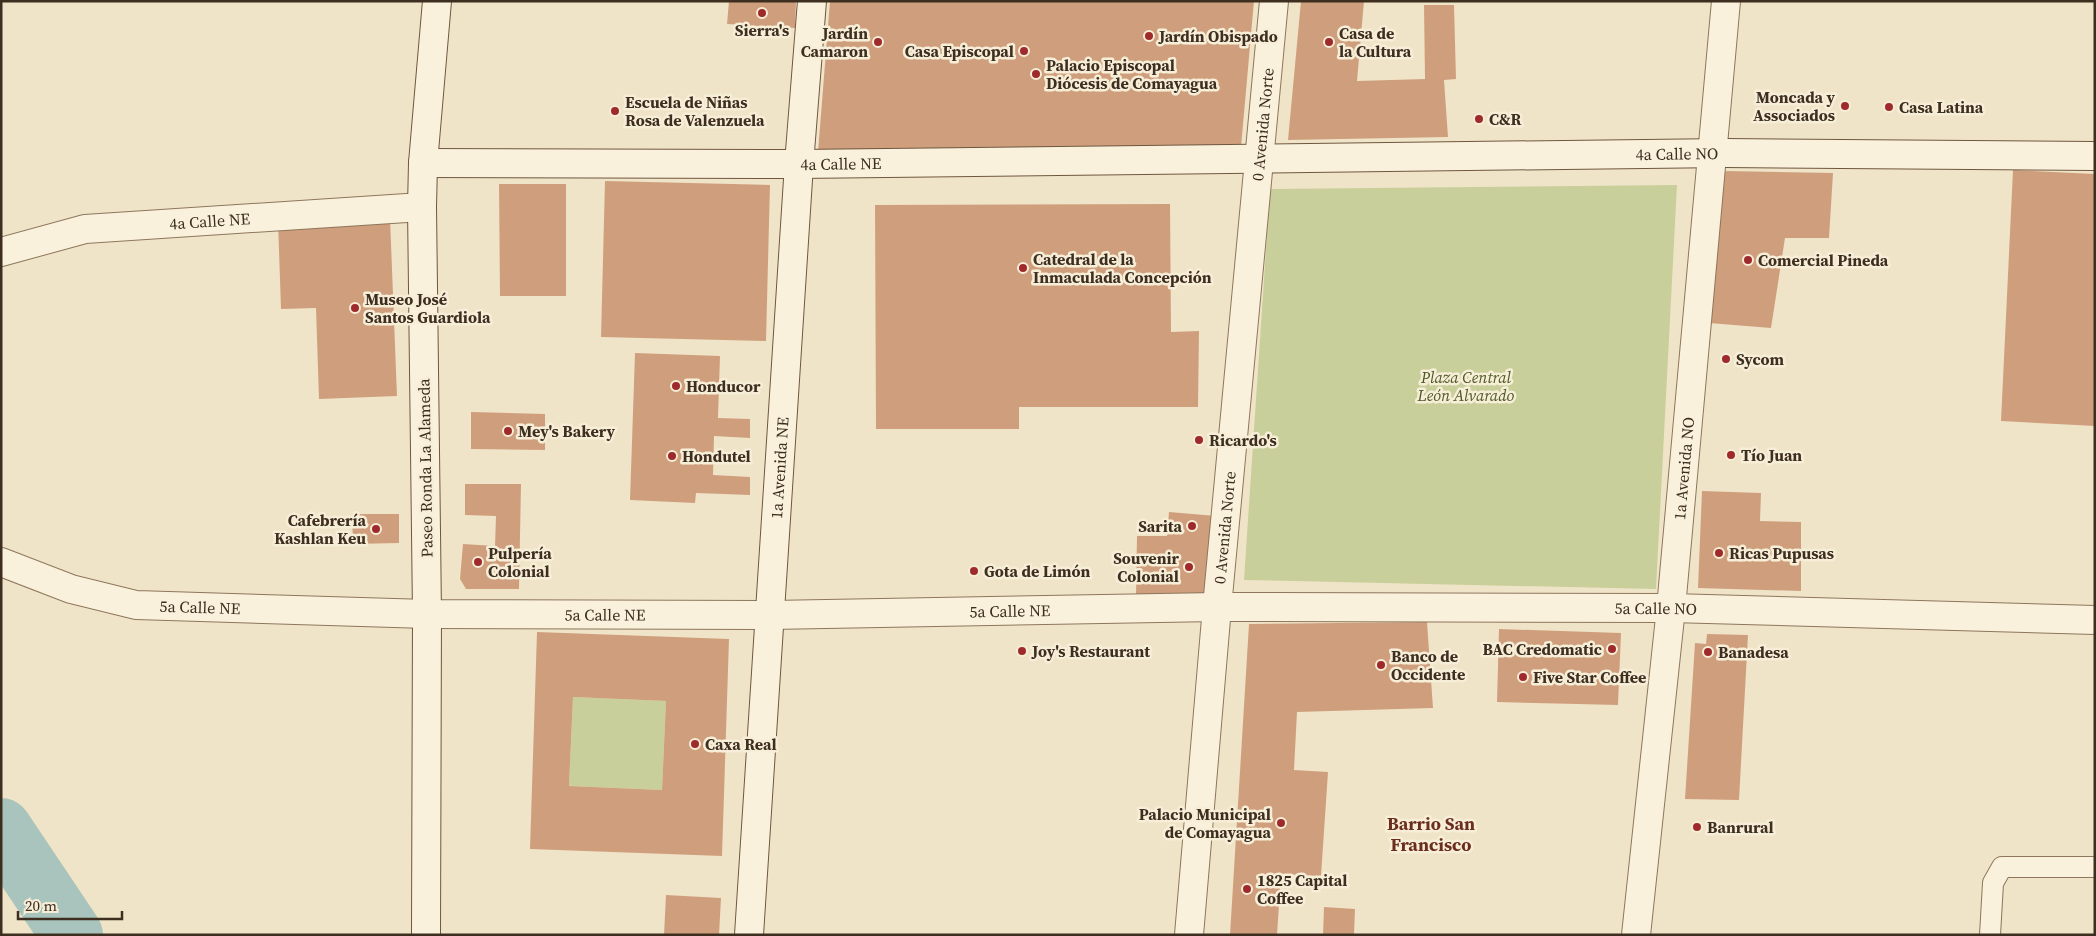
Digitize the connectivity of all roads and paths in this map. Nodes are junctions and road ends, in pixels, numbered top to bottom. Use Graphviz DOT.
graph roads {
  1 [pos="437,1"];
  2 [pos="812,1"];
  3 [pos="1274,1"];
  4 [pos="1726,1"];
  5 [pos="1712,153"];
  6 [pos="2095,156"];
  7 [pos="1259,159"];
  8 [pos="423,163"];
  9 [pos="799,164"];
  10 [pos="422,207"];
  11 [pos="1,252"];
  12 [pos="1,562"];
  13 [pos="1217,607"];
  14 [pos="1671,608"];
  15 [pos="427,614"];
  16 [pos="771,615"];
  17 [pos="2095,620"];
  18 [pos="2095,867"];
  19 [pos="426,935"];
  20 [pos="750,935"];
  21 [pos="1189,935"];
  22 [pos="1636,935"];
  23 [pos="1990,935"];
  1 -- 8 [label="street, Paseo Ronda La Alameda"];
  2 -- 9 [label="street, 1a Avenida NE"];
  3 -- 7 [label="street, 0 Avenida Norte"];
  4 -- 5 [label="street, 1a Avenida NO"];
  5 -- 6 [label="street, 4a Calle NO"];
  5 -- 7 [label="street, 4a Calle NO"];
  5 -- 14 [label="street, 1a Avenida NO"];
  7 -- 9 [label="street, 4a Calle NE"];
  7 -- 13 [label="street, 0 Avenida Norte"];
  8 -- 9 [label="street, 4a Calle NE"];
  8 -- 10 [label="street, Paseo Ronda La Alameda"];
  9 -- 16 [label="street, 1a Avenida NE"];
  10 -- 11 [label="street, 4a Calle NE"];
  10 -- 15 [label="street, Paseo Ronda La Alameda"];
  12 -- 15 [label="street, 5a Calle NE"];
  13 -- 14 [label="street, 5a Calle NO"];
  13 -- 16 [label="street, 5a Calle NE"];
  13 -- 21 [label="street, 0 Avenida Norte"];
  14 -- 17 [label="street, 5a Calle NO"];
  14 -- 22 [label="street, 1a Avenida NO"];
  15 -- 16 [label="street, 5a Calle NE"];
  15 -- 19 [label="street, Paseo Ronda La Alameda"];
  16 -- 20 [label="street, 1a Avenida NE"];
  18 -- 23 [label="lane"];
}
